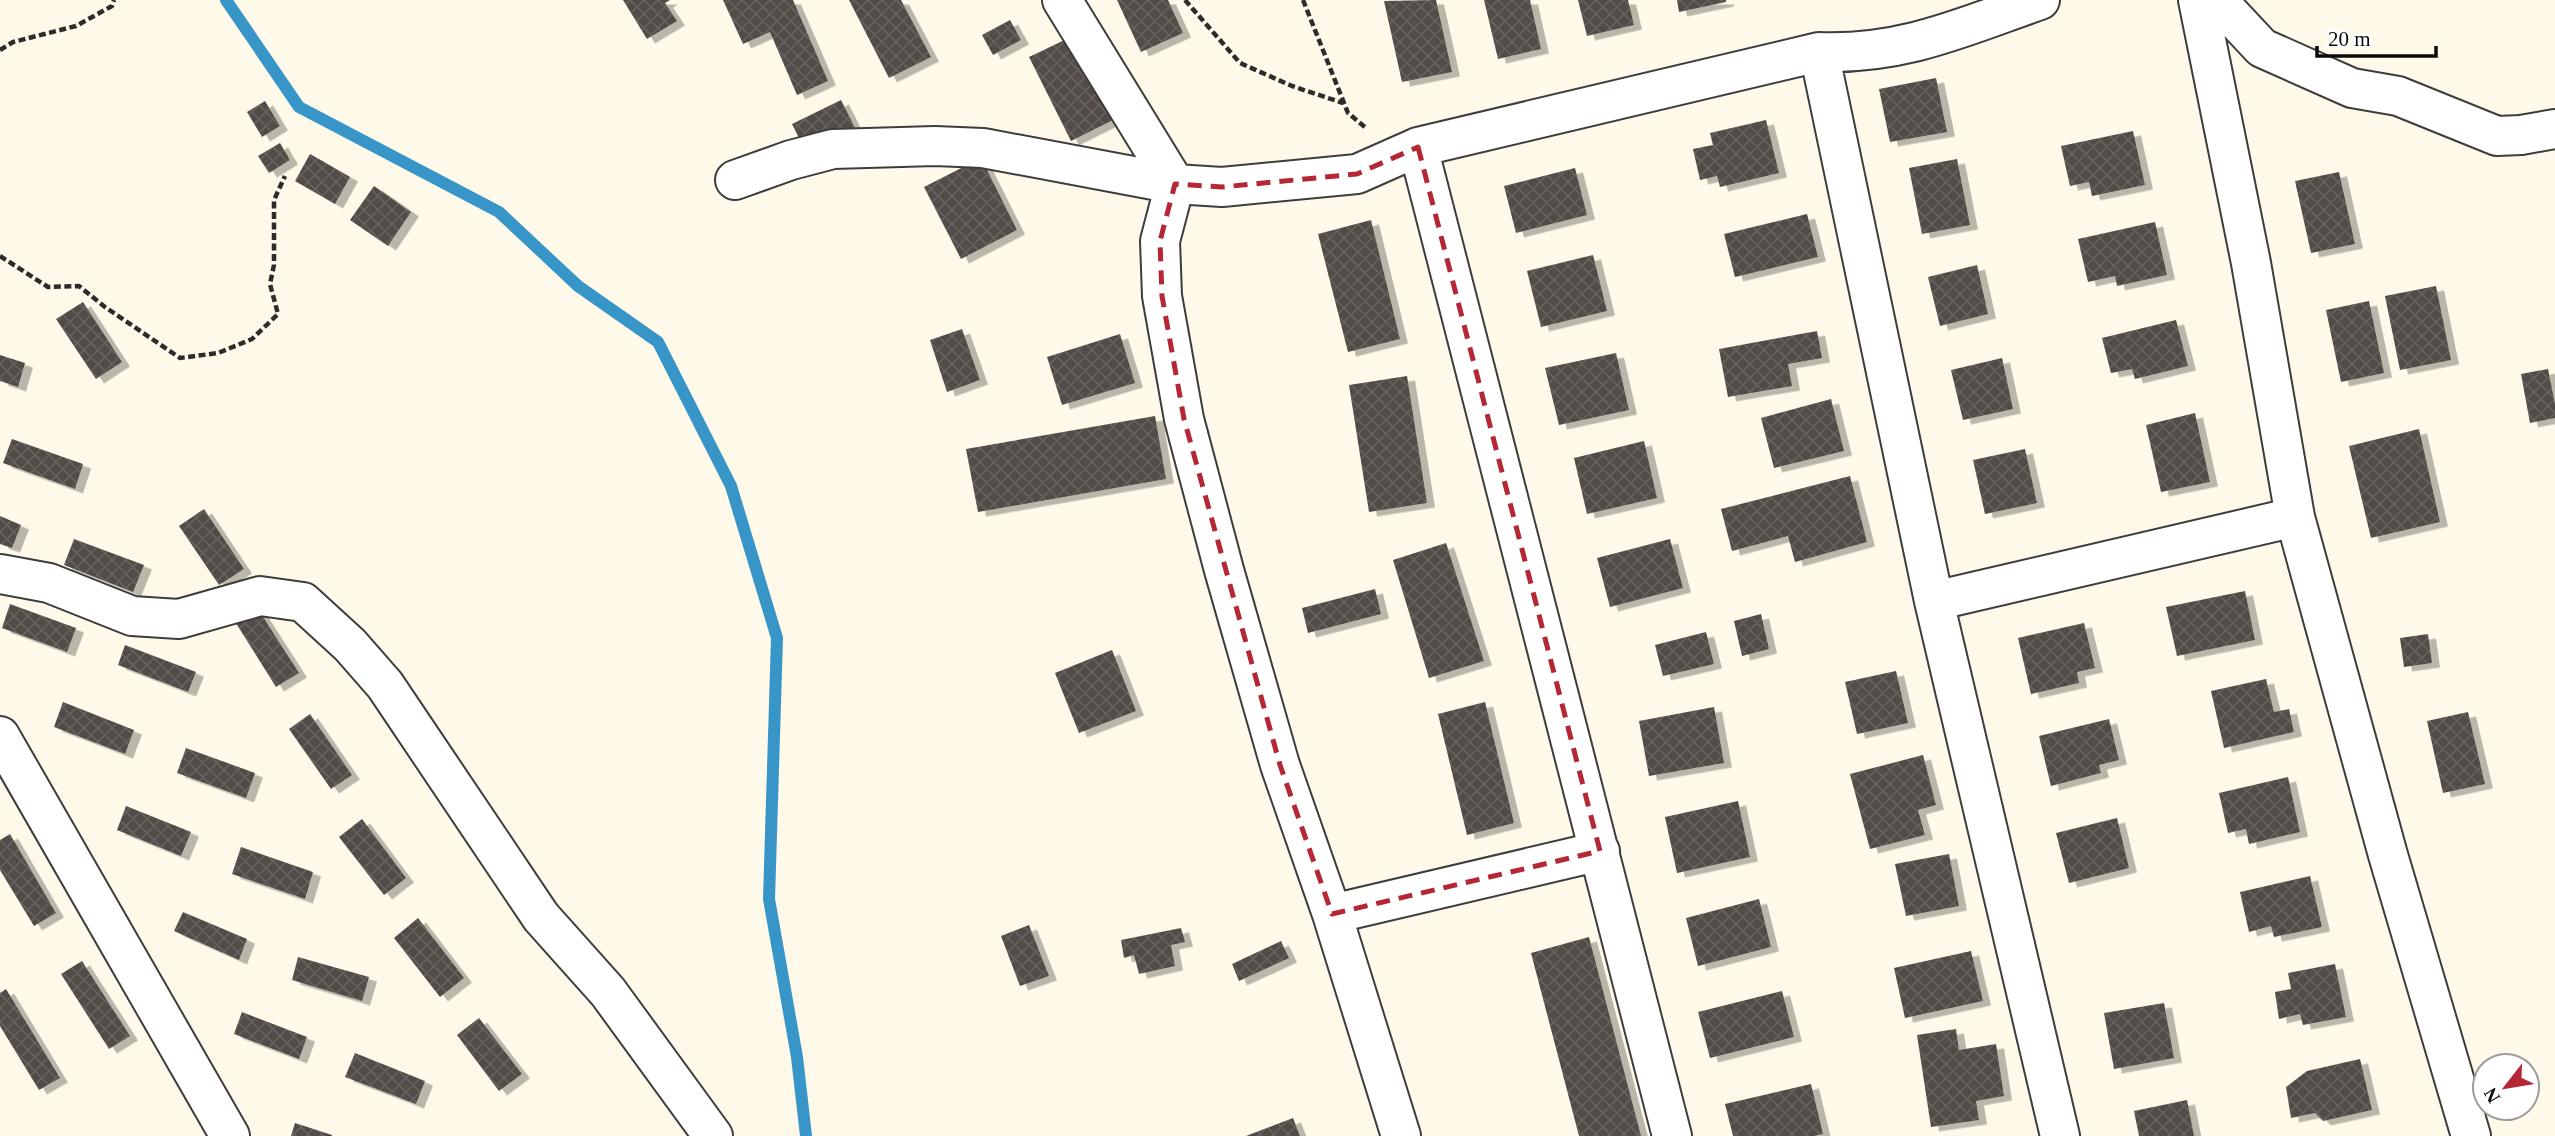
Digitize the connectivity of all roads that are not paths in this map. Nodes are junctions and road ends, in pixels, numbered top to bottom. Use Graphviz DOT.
graph roads {
  1 [pos="1062,0"];
  2 [pos="2040,0"];
  3 [pos="2198,0"];
  4 [pos="2217,0"];
  5 [pos="1819,52"];
  6 [pos="2555,129"];
  7 [pos="1408,152"];
  8 [pos="735,180"];
  9 [pos="1175,184"];
  10 [pos="2295,517"];
  11 [pos="0,574"];
  12 [pos="1934,601"];
  13 [pos="0,736"];
  14 [pos="1600,851"];
  15 [pos="1332,914"];
  16 [pos="230,1136"];
  17 [pos="713,1136"];
  18 [pos="1401,1136"];
  19 [pos="1672,1136"];
  20 [pos="2060,1136"];
  21 [pos="2471,1136"];
  1 -- 9 [label="street"];
  2 -- 5 [label="street"];
  3 -- 10 [label="street"];
  4 -- 6 [label="street"];
  5 -- 7 [label="street"];
  5 -- 12 [label="street"];
  7 -- 9 [label="street"];
  7 -- 14 [label="street"];
  8 -- 9 [label="street"];
  9 -- 15 [label="street"];
  10 -- 12 [label="street"];
  10 -- 21 [label="street"];
  11 -- 17 [label="street"];
  12 -- 20 [label="street"];
  13 -- 16 [label="street"];
  14 -- 15 [label="street"];
  14 -- 19 [label="street"];
  15 -- 18 [label="street"];
}
